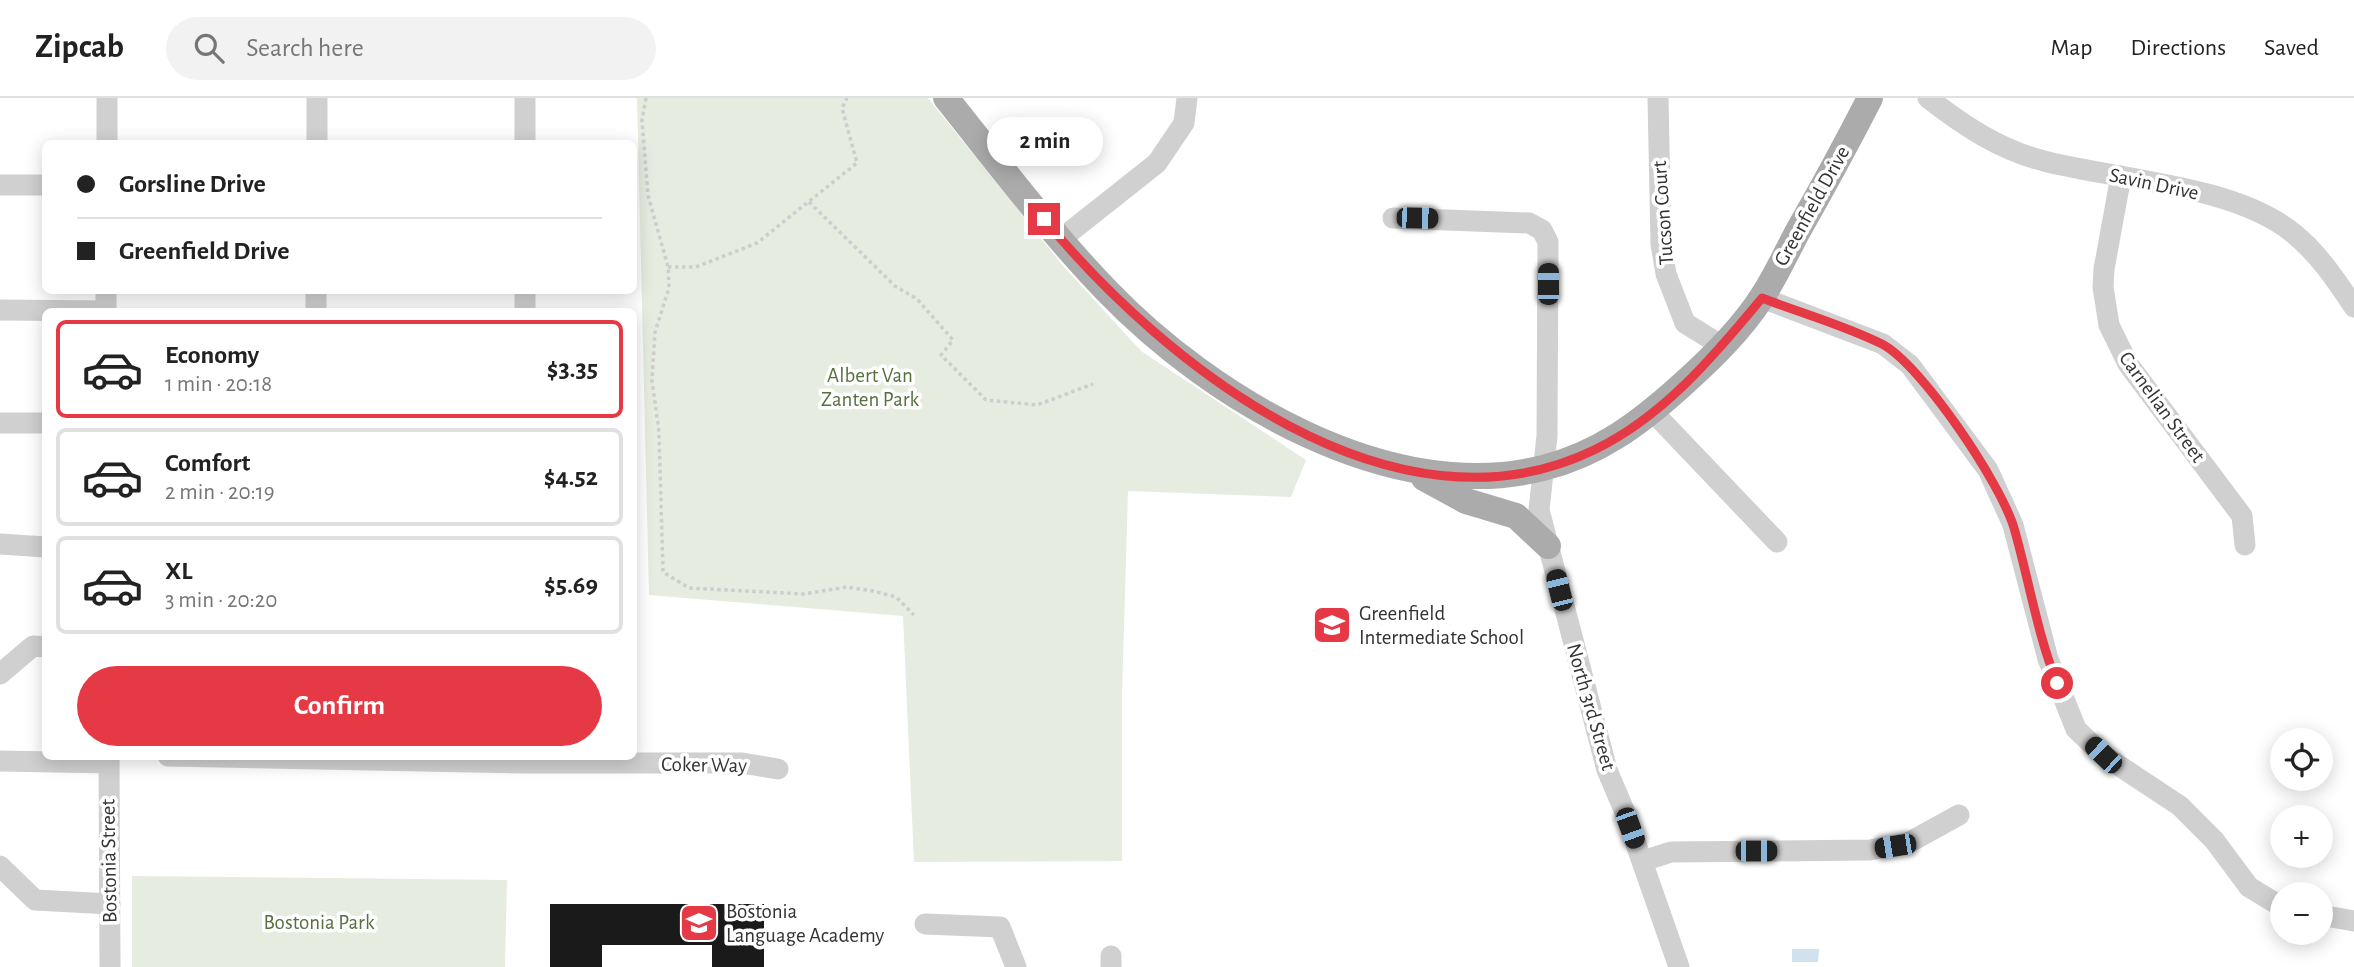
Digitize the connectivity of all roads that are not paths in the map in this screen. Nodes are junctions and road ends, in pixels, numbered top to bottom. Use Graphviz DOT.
graph roads {
  1 [pos="107,98"];
  2 [pos="317,98"];
  3 [pos="525,98"];
  4 [pos="946,98"];
  5 [pos="1187,98"];
  6 [pos="1658,98"];
  7 [pos="1870,98"];
  8 [pos="1928,98"];
  9 [pos="107,140"];
  10 [pos="317,140"];
  11 [pos="525,140"];
  12 [pos="2121,176"];
  13 [pos="0,184"];
  14 [pos="42,185"];
  15 [pos="1393,218"];
  16 [pos="1061,239"];
  17 [pos="1762,298"];
  18 [pos="2354,307"];
  19 [pos="0,310"];
  20 [pos="42,310"];
  21 [pos="1722,346"];
  22 [pos="1653,412"];
  23 [pos="0,423"];
  24 [pos="42,423"];
  25 [pos="1545,468"];
  26 [pos="1413,471"];
  27 [pos="1777,542"];
  28 [pos="0,544"];
  29 [pos="2245,545"];
  30 [pos="42,547"];
  31 [pos="1548,547"];
  32 [pos="42,647"];
  33 [pos="0,674"];
  34 [pos="109,760"];
  35 [pos="525,760"];
  36 [pos="0,761"];
  37 [pos="778,769"];
  38 [pos="1959,815"];
  39 [pos="1643,861"];
  40 [pos="0,866"];
  41 [pos="2270,900"];
  42 [pos="110,904"];
  43 [pos="2333,917"];
  44 [pos="2354,921"];
  45 [pos="925,924"];
  46 [pos="110,967"];
  47 [pos="1016,967"];
  48 [pos="1679,967"];
  1 -- 9 [label="street"];
  2 -- 10 [label="street"];
  3 -- 11 [label="street"];
  4 -- 16 [label="main road, Greenfield Drive"];
  5 -- 16 [label="street"];
  6 -- 21 [label="street, Tucson Court"];
  7 -- 17 [label="main road, Greenfield Drive"];
  8 -- 12 [label="street, Savin Drive"];
  12 -- 18 [label="street, Savin Drive"];
  12 -- 29 [label="street, Carnelian Street"];
  13 -- 14 [label="street"];
  15 -- 25 [label="street, North 3rd Street"];
  16 -- 26 [label="main road, Greenfield Drive"];
  17 -- 21 [label="main road, Greenfield Drive"];
  17 -- 41 [label="street"];
  19 -- 20 [label="street"];
  21 -- 22 [label="main road, Greenfield Drive"];
  22 -- 25 [label="main road, Greenfield Drive"];
  22 -- 27 [label="street"];
  23 -- 24 [label="street"];
  25 -- 26 [label="main road, Greenfield Drive"];
  25 -- 31 [label="street, North 3rd Street"];
  26 -- 31 [label="main road"];
  28 -- 30 [label="street"];
  31 -- 39 [label="street, North 3rd Street"];
  32 -- 33 [label="street"];
  34 -- 36 [label="street"];
  34 -- 42 [label="street, Bostonia Street"];
  35 -- 37 [label="street, Coker Way"];
  38 -- 39 [label="street"];
  39 -- 48 [label="street, North 3rd Street"];
  40 -- 42 [label="street"];
  42 -- 46 [label="street, Bostonia Street"];
  43 -- 44 [label="street"];
  45 -- 47 [label="street"];
}
